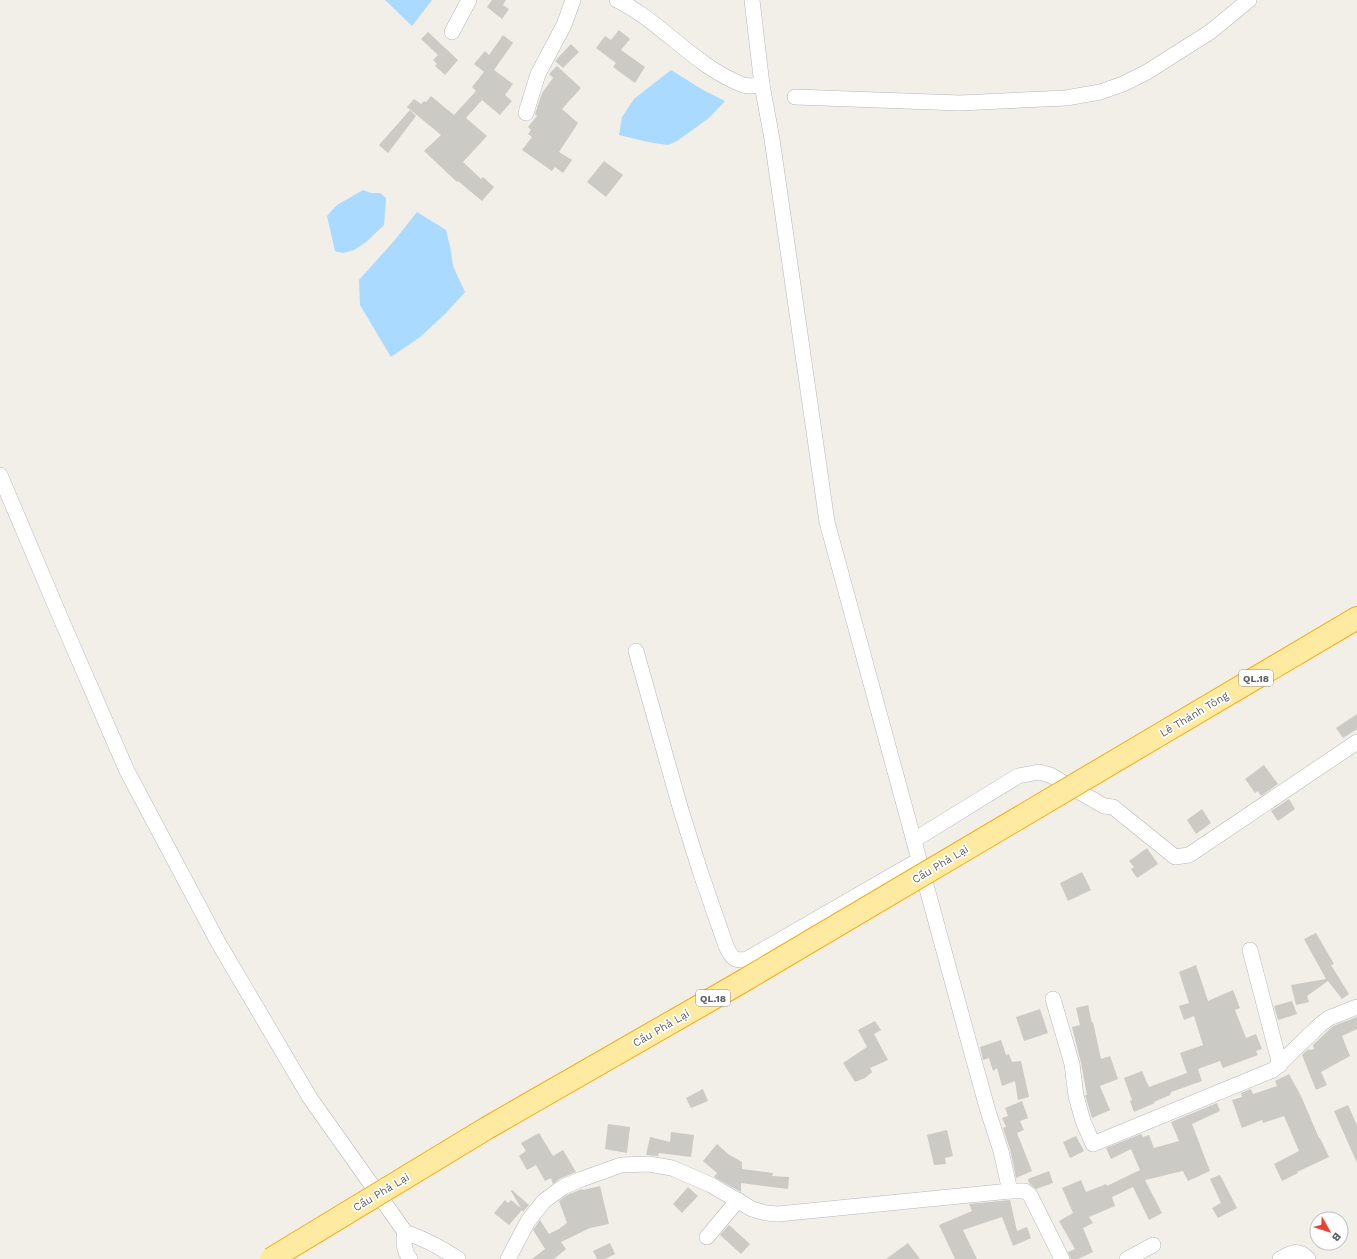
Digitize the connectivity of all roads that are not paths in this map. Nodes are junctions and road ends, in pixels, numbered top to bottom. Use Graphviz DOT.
graph roads {
  1 [pos="469,0"];
  2 [pos="573,0"];
  3 [pos="617,0"];
  4 [pos="752,0"];
  5 [pos="1249,0"];
  6 [pos="452,32"];
  7 [pos="762,85"];
  8 [pos="795,97"];
  9 [pos="526,113"];
  10 [pos="0,475"];
  11 [pos="1357,618"];
  12 [pos="636,651"];
  13 [pos="1154,738"];
  14 [pos="1357,742"];
  15 [pos="914,840"];
  16 [pos="919,860"];
  17 [pos="1250,950"];
  18 [pos="1053,999"];
  19 [pos="1357,1007"];
  20 [pos="1280,1065"];
  21 [pos="1010,1191"];
  22 [pos="738,1200"];
  23 [pos="405,1232"];
  24 [pos="707,1237"];
  25 [pos="1153,1245"];
  26 [pos="271,1259"];
  27 [pos="410,1259"];
  28 [pos="458,1259"];
  29 [pos="508,1259"];
  30 [pos="1062,1259"];
  31 [pos="1127,1259"];
  32 [pos="1280,1259"];
  33 [pos="1308,1259"];
  1 -- 6 [label="street"];
  2 -- 9 [label="street"];
  3 -- 7 [label="street"];
  4 -- 7 [label="street"];
  5 -- 8 [label="street"];
  7 -- 15 [label="street"];
  10 -- 23 [label="street"];
  11 -- 13 [label="highway, Lê Thánh Tông / QL.18"];
  12 -- 16 [label="street"];
  13 -- 26 [label="highway, Cầu Phả Lại / QL.18, bridge"];
  14 -- 15 [label="street"];
  15 -- 16 [label="street"];
  16 -- 21 [label="street"];
  17 -- 20 [label="street"];
  18 -- 20 [label="street"];
  19 -- 20 [label="street"];
  21 -- 22 [label="street"];
  21 -- 30 [label="street"];
  22 -- 24 [label="street"];
  22 -- 29 [label="street"];
  23 -- 27 [label="street"];
  23 -- 28 [label="street"];
  25 -- 31 [label="street"];
  32 -- 33 [label="street"];
}
